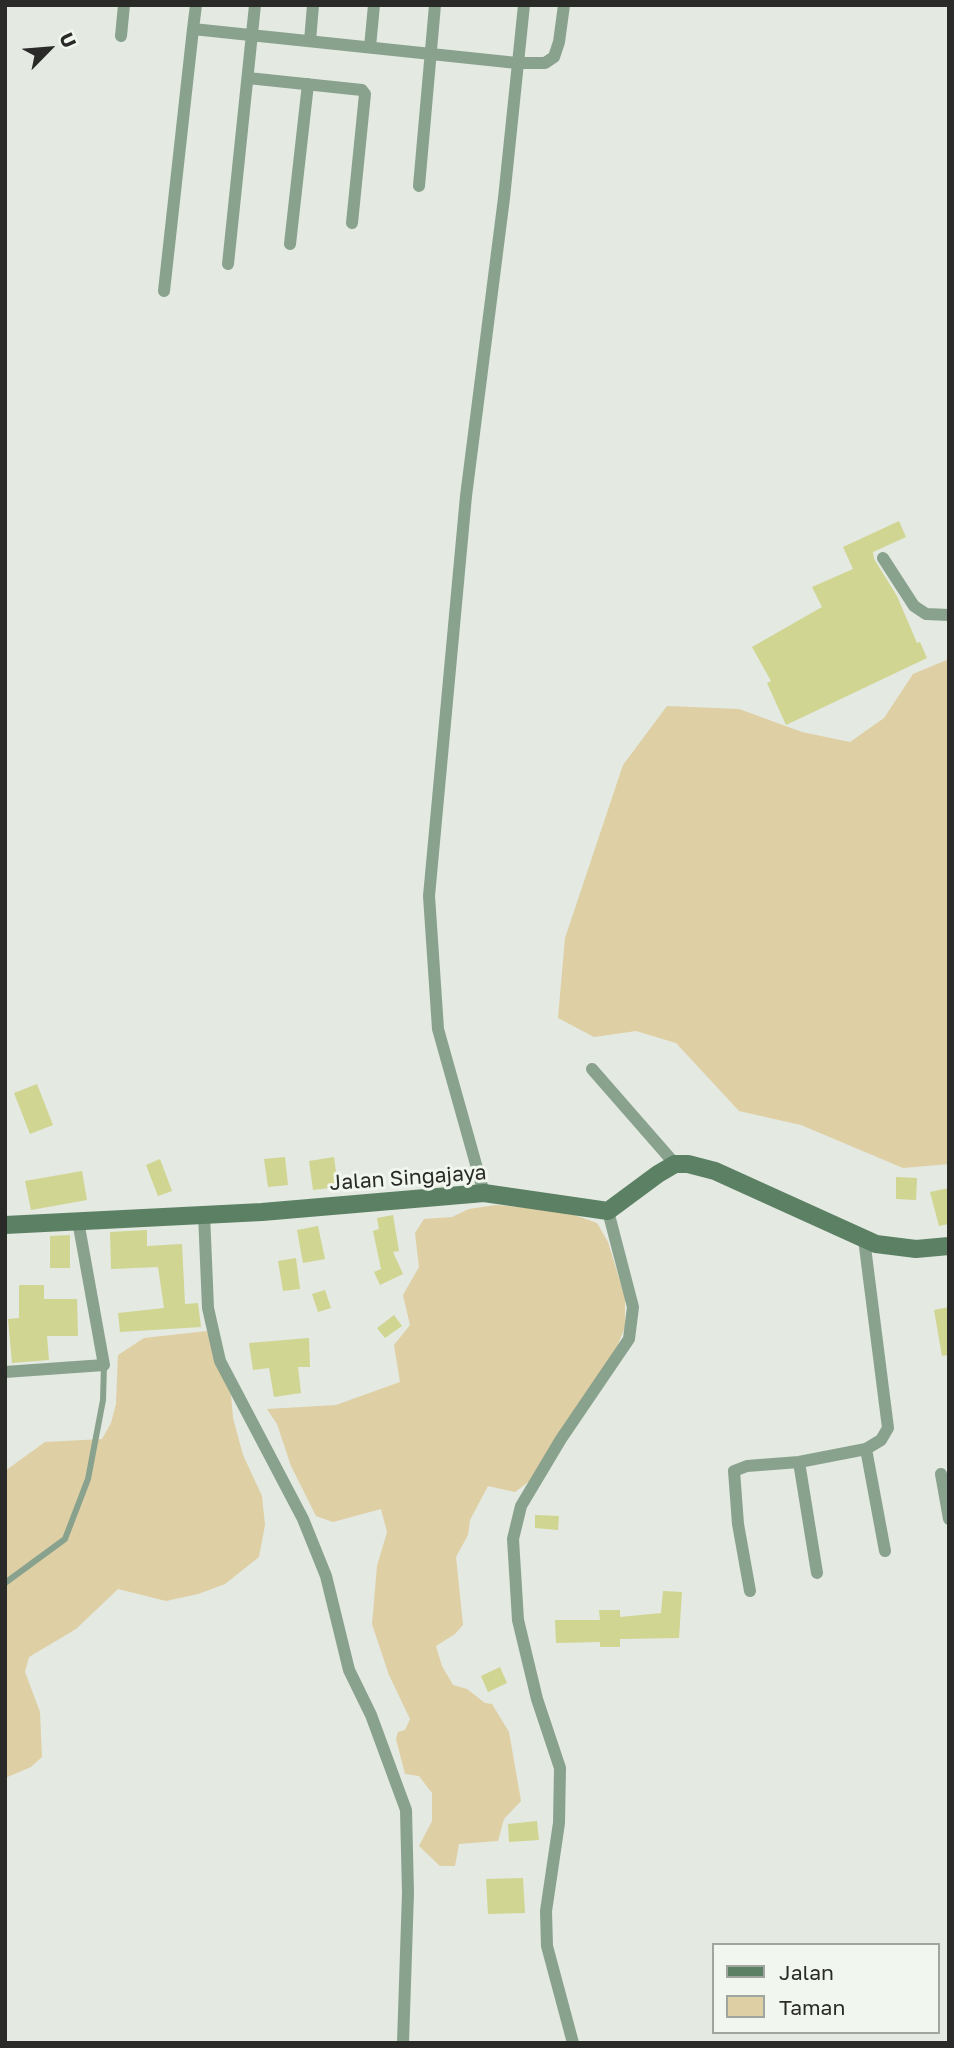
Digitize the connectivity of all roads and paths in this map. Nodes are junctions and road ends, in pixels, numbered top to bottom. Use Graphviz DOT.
graph roads {
  1 [pos="124,5"];
  2 [pos="196,5"];
  3 [pos="255,5"];
  4 [pos="313,5"];
  5 [pos="374,5"];
  6 [pos="435,5"];
  7 [pos="524,5"];
  8 [pos="564,5"];
  9 [pos="193,29"];
  10 [pos="252,35"];
  11 [pos="121,36"];
  12 [pos="310,41"];
  13 [pos="370,47"];
  14 [pos="429,54"];
  15 [pos="517,63"];
  16 [pos="248,78"];
  17 [pos="308,84"];
  18 [pos="419,187"];
  19 [pos="352,223"];
  20 [pos="290,244"];
  21 [pos="228,264"];
  22 [pos="164,291"];
  23 [pos="883,558"];
  24 [pos="949,615"];
  25 [pos="592,1069"];
  26 [pos="675,1164"];
  27 [pos="484,1193"];
  28 [pos="608,1211"];
  29 [pos="204,1214"];
  30 [pos="78,1221"];
  31 [pos="5,1225"];
  32 [pos="864,1240"];
  33 [pos="949,1246"];
  34 [pos="104,1365"];
  35 [pos="5,1372"];
  36 [pos="866,1449"];
  37 [pos="799,1462"];
  38 [pos="941,1474"];
  39 [pos="949,1519"];
  40 [pos="885,1551"];
  41 [pos="817,1573"];
  42 [pos="5,1583"];
  43 [pos="750,1591"];
  44 [pos="403,2043"];
  45 [pos="573,2043"];
  1 -- 11 [label="street"];
  2 -- 9 [label="street"];
  3 -- 10 [label="street"];
  4 -- 12 [label="street"];
  5 -- 13 [label="street"];
  6 -- 14 [label="street"];
  7 -- 15 [label="street"];
  8 -- 15 [label="street"];
  9 -- 10 [label="street"];
  9 -- 22 [label="street"];
  10 -- 12 [label="street"];
  10 -- 16 [label="street"];
  12 -- 13 [label="street"];
  13 -- 14 [label="street"];
  14 -- 15 [label="street"];
  14 -- 18 [label="street"];
  15 -- 27 [label="street"];
  16 -- 17 [label="street"];
  16 -- 21 [label="street"];
  17 -- 19 [label="street"];
  17 -- 20 [label="street"];
  23 -- 24 [label="street"];
  25 -- 26 [label="street"];
  26 -- 28 [label="street"];
  26 -- 32 [label="street"];
  27 -- 28 [label="street, Jalan Singajaya"];
  27 -- 29 [label="street, Jalan Singajaya"];
  28 -- 45 [label="street"];
  29 -- 30 [label="street, Jalan Singajaya"];
  29 -- 44 [label="street"];
  30 -- 31 [label="street, Jalan Singajaya"];
  30 -- 34 [label="street"];
  32 -- 33 [label="street"];
  32 -- 36 [label="street"];
  34 -- 35 [label="street"];
  34 -- 42 [label="lane"];
  36 -- 37 [label="street"];
  36 -- 40 [label="street"];
  37 -- 41 [label="street"];
  37 -- 43 [label="street"];
  38 -- 39 [label="street"];
}
